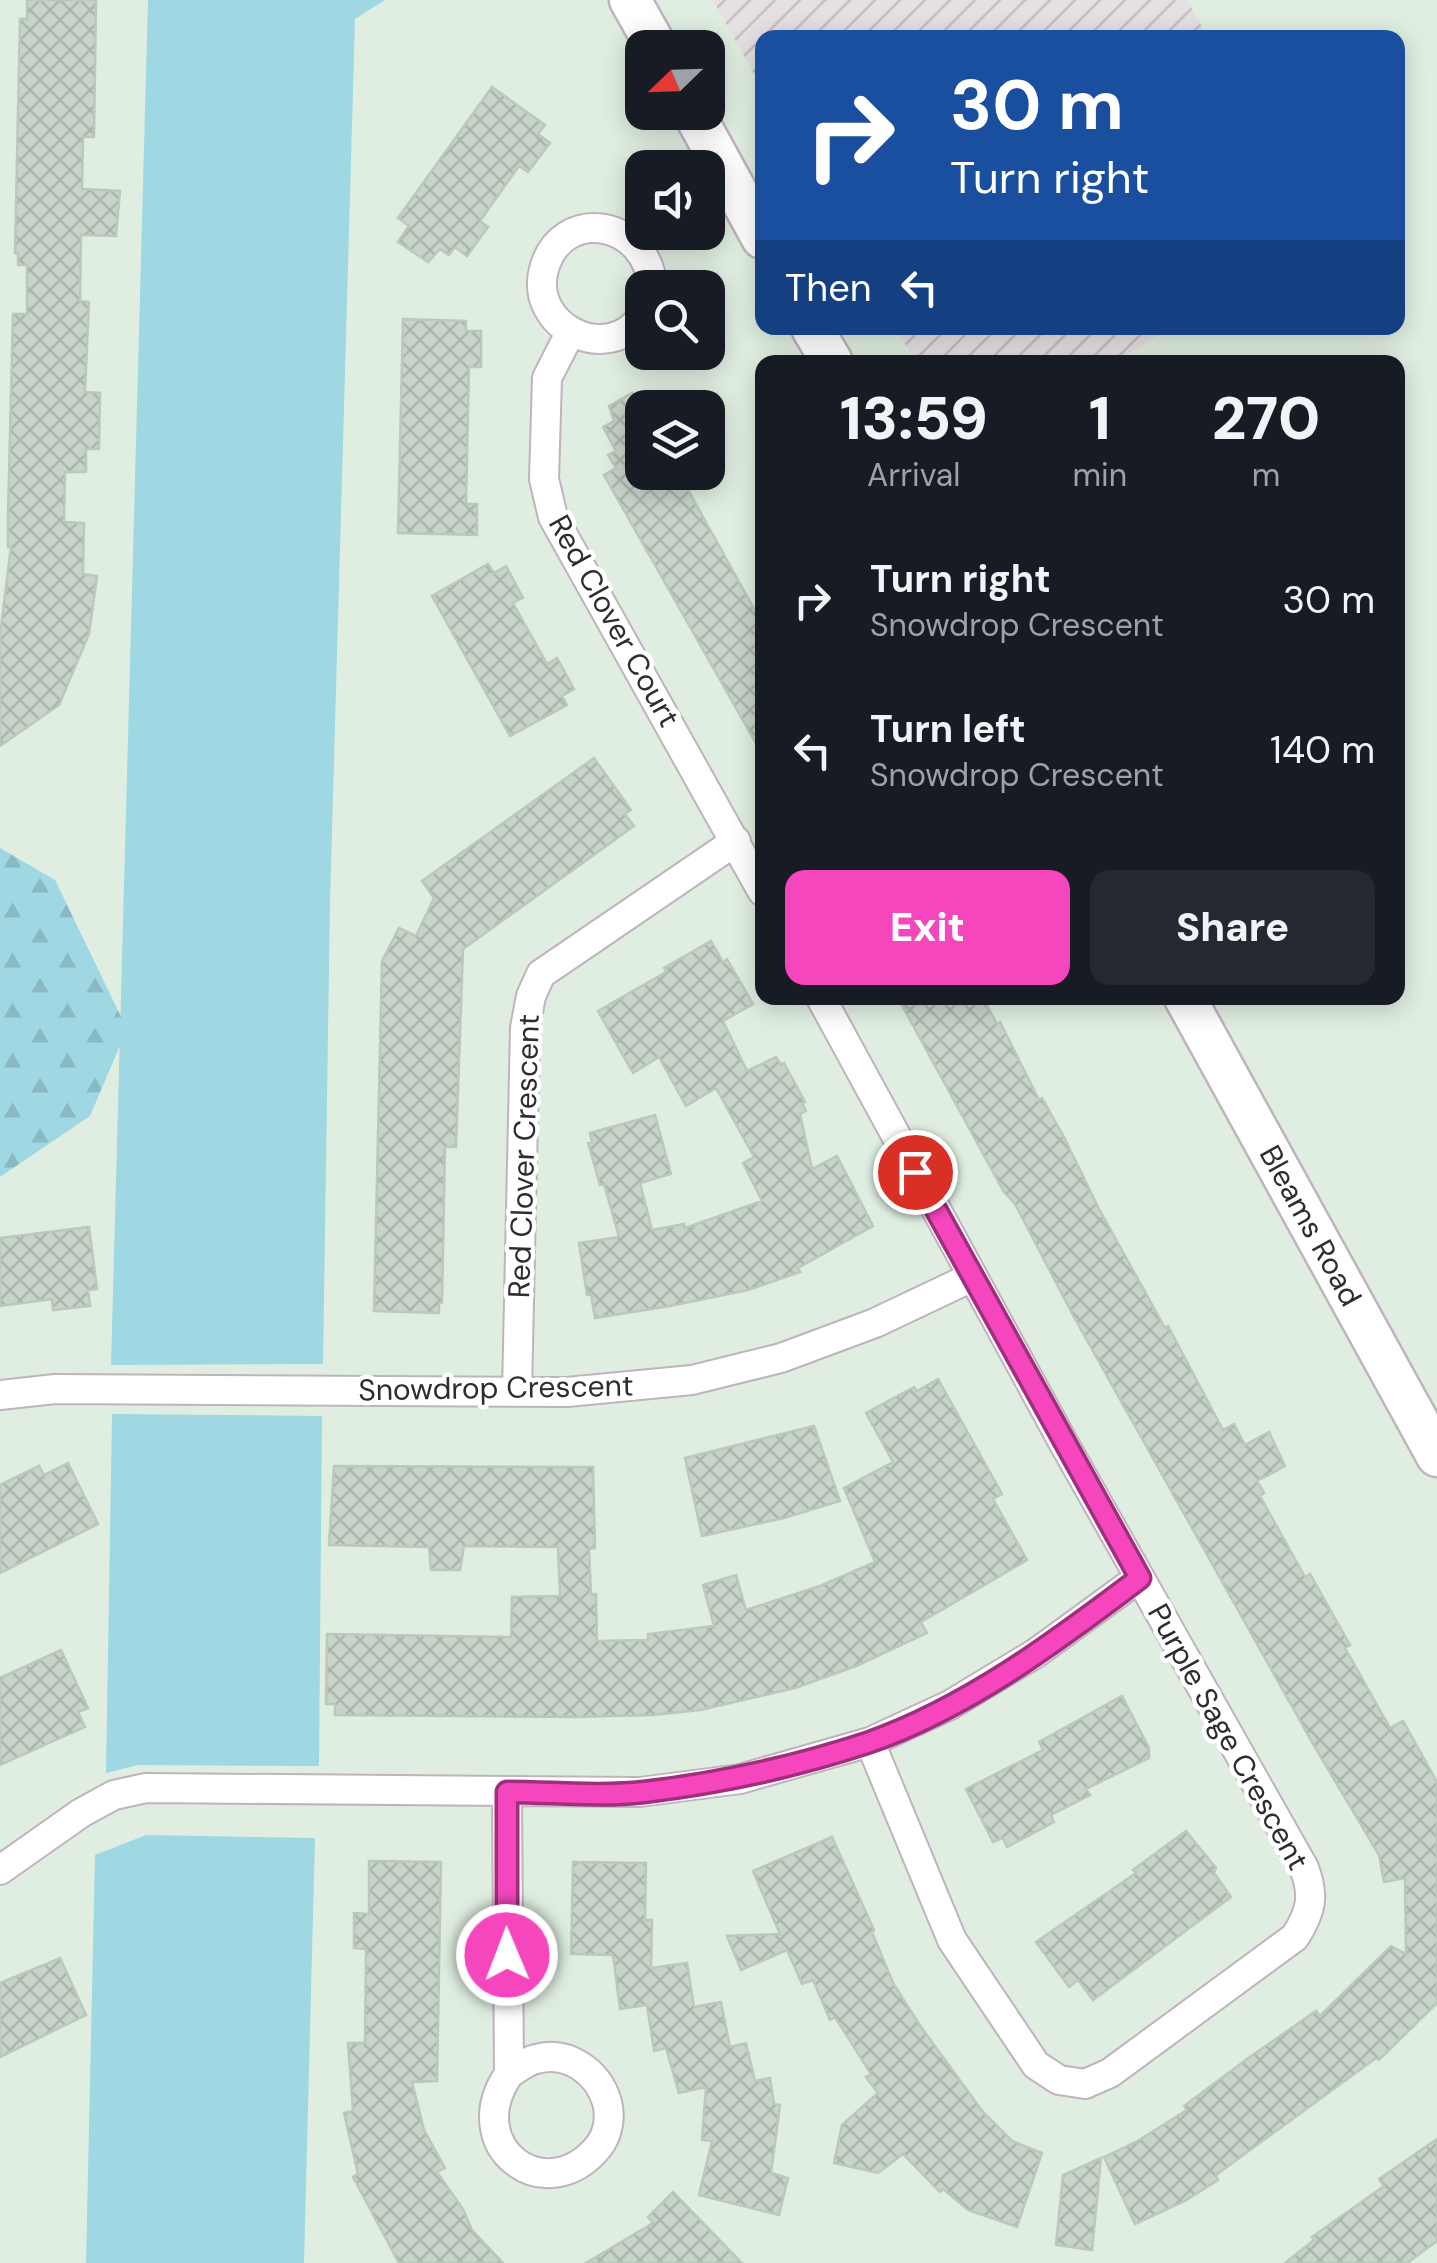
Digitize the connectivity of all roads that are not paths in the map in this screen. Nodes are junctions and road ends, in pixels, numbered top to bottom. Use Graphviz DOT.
graph roads {
  1 [pos="630,0"];
  2 [pos="647,30"];
  3 [pos="703,130"];
  4 [pos="755,225"];
  5 [pos="651,270"];
  6 [pos="570,333"];
  7 [pos="625,333"];
  8 [pos="736,841"];
  9 [pos="755,878"];
  10 [pos="824,1005"];
  11 [pos="1188,1005"];
  12 [pos="972,1276"];
  13 [pos="517,1392"];
  14 [pos="0,1395"];
  15 [pos="1437,1456"];
  16 [pos="1140,1578"];
  17 [pos="870,1742"];
  18 [pos="507,1792"];
  19 [pos="0,1870"];
  20 [pos="509,2074"];
  1 -- 2 [label="main road"];
  3 -- 4 [label="main road"];
  5 -- 6 [label="street"];
  6 -- 7 [label="street"];
  6 -- 8 [label="street, Red Clover Court"];
  8 -- 9 [label="street"];
  8 -- 13 [label="street, Red Clover Crescent"];
  10 -- 12 [label="street"];
  11 -- 15 [label="main road, Bleams Road"];
  12 -- 13 [label="street, Snowdrop Crescent"];
  12 -- 16 [label="street"];
  13 -- 14 [label="street, Snowdrop Crescent"];
  16 -- 17 [label="street"];
  16 -- 17 [label="street, Purple Sage Crescent"];
  17 -- 18 [label="street"];
  18 -- 19 [label="street"];
  18 -- 20 [label="street"];
  20 -- 20 [label="street"];
}
